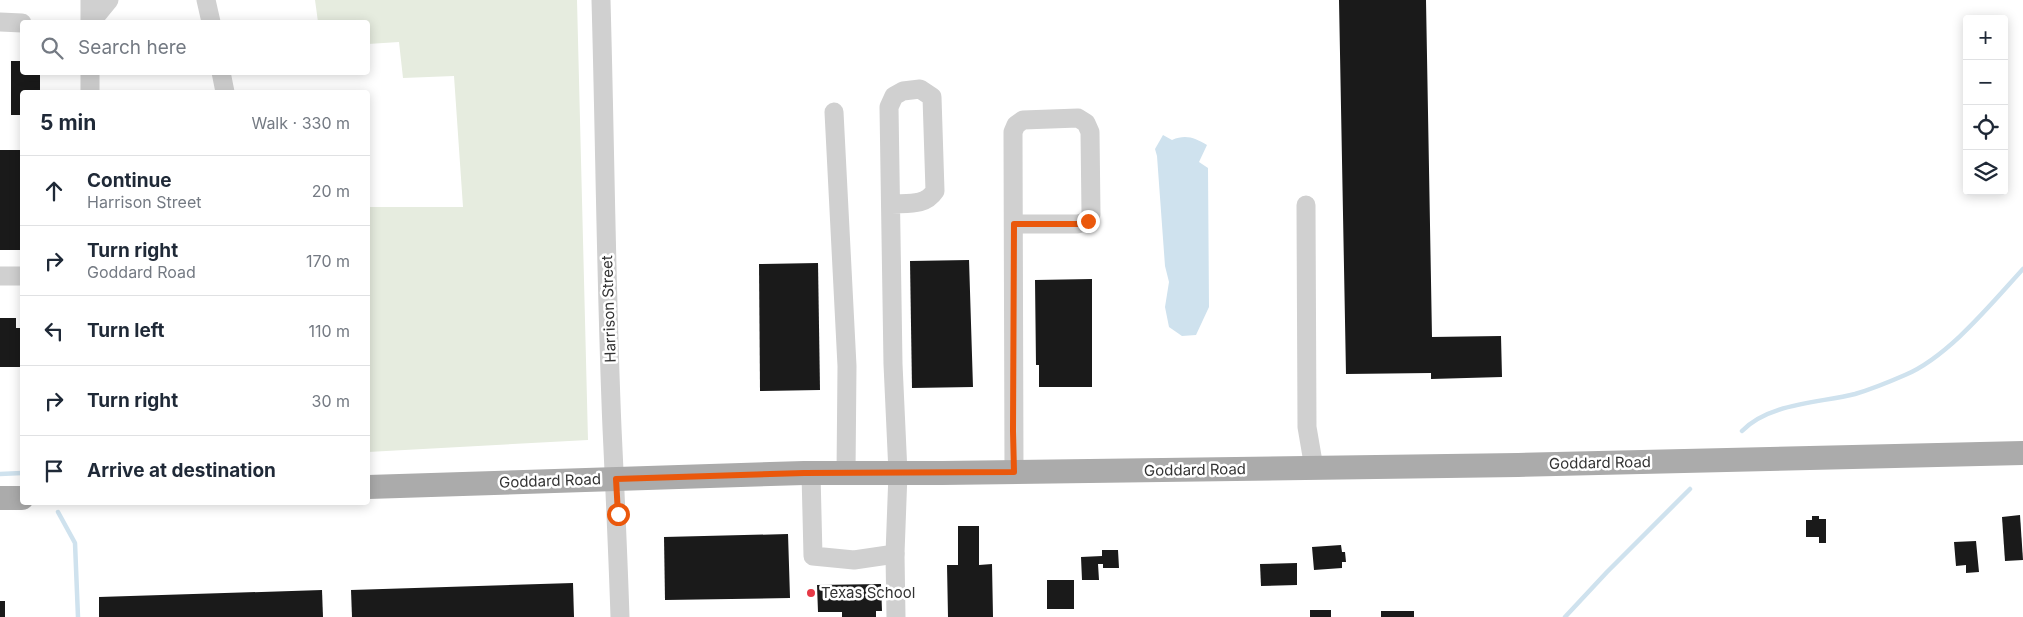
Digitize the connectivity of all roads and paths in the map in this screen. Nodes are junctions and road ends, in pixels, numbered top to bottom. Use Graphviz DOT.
graph roads {
  1 [pos="90,0"];
  2 [pos="109,0"];
  3 [pos="206,0"];
  4 [pos="601,0"];
  5 [pos="90,20"];
  6 [pos="92,20"];
  7 [pos="211,20"];
  8 [pos="0,22"];
  9 [pos="20,23"];
  10 [pos="90,75"];
  11 [pos="221,75"];
  12 [pos="90,90"];
  13 [pos="224,90"];
  14 [pos="834,112"];
  15 [pos="891,204"];
  16 [pos="1306,205"];
  17 [pos="1014,224"];
  18 [pos="0,276"];
  19 [pos="20,276"];
  20 [pos="2023,453"];
  21 [pos="1314,468"];
  22 [pos="1014,472"];
  23 [pos="811,473"];
  24 [pos="846,473"];
  25 [pos="898,473"];
  26 [pos="616,479"];
  27 [pos="370,487"];
  28 [pos="0,498"];
  29 [pos="20,498"];
  30 [pos="895,554"];
  31 [pos="620,617"];
  32 [pos="896,617"];
  1 -- 5 [label="street"];
  2 -- 6 [label="street"];
  3 -- 7 [label="street"];
  4 -- 26 [label="street, Harrison Street"];
  8 -- 9 [label="street"];
  10 -- 12 [label="street"];
  11 -- 13 [label="street"];
  14 -- 24 [label="street"];
  15 -- 15 [label="street"];
  15 -- 25 [label="street"];
  16 -- 21 [label="street"];
  17 -- 17 [label="street"];
  17 -- 22 [label="street"];
  18 -- 19 [label="street"];
  20 -- 21 [label="main road, Goddard Road"];
  21 -- 22 [label="main road, Goddard Road"];
  22 -- 25 [label="main road, Goddard Road"];
  23 -- 24 [label="main road, Goddard Road"];
  23 -- 26 [label="main road, Goddard Road"];
  23 -- 30 [label="street"];
  24 -- 25 [label="main road, Goddard Road"];
  25 -- 30 [label="street"];
  26 -- 27 [label="main road, Goddard Road"];
  26 -- 31 [label="street, Harrison Street"];
  28 -- 29 [label="main road"];
  30 -- 32 [label="street"];
}
